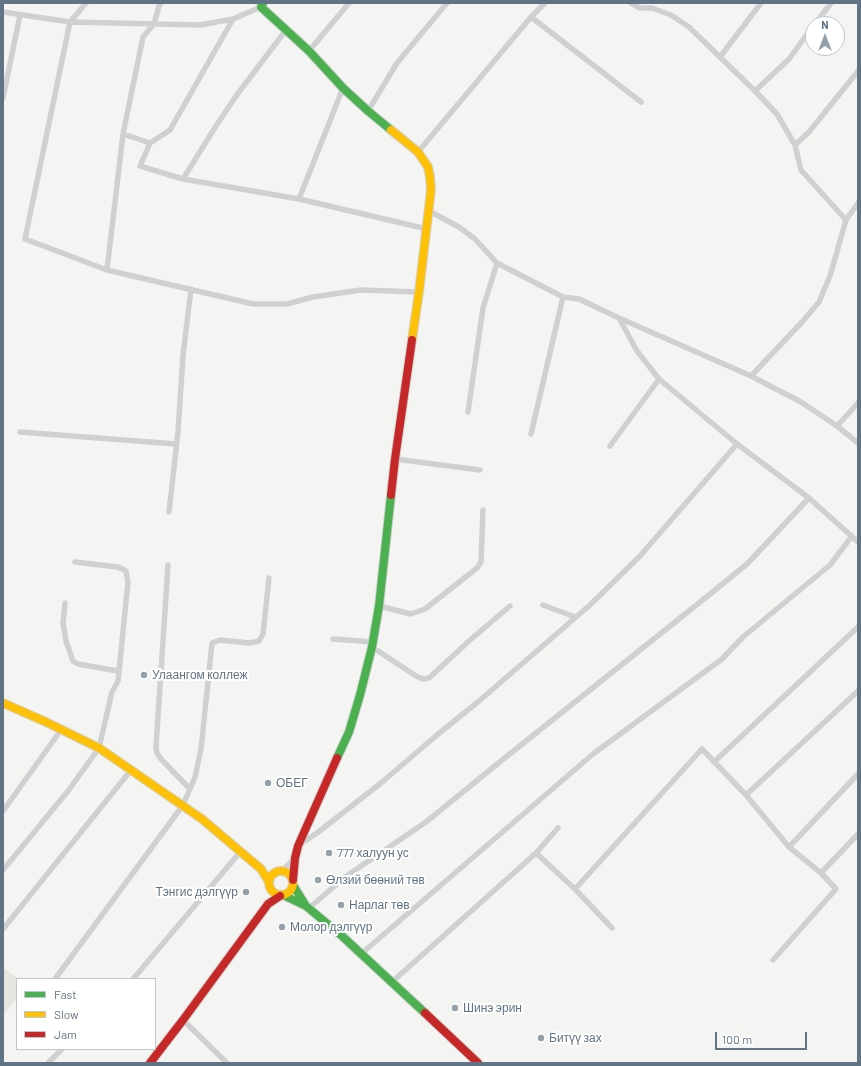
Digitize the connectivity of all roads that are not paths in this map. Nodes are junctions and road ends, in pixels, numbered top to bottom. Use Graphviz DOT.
graph roads {
  1 [pos="86,3"];
  2 [pos="161,3"];
  3 [pos="349,3"];
  4 [pos="447,3"];
  5 [pos="545,3"];
  6 [pos="631,3"];
  7 [pos="657,3"];
  8 [pos="761,3"];
  9 [pos="831,3"];
  10 [pos="262,5"];
  11 [pos="652,8"];
  12 [pos="3,12"];
  13 [pos="20,15"];
  14 [pos="821,16"];
  15 [pos="531,17"];
  16 [pos="233,19"];
  17 [pos="70,22"];
  18 [pos="154,24"];
  19 [pos="286,30"];
  20 [pos="805,37"];
  21 [pos="308,51"];
  22 [pos="720,57"];
  23 [pos="858,71"];
  24 [pos="343,88"];
  25 [pos="755,91"];
  26 [pos="3,98"];
  27 [pos="641,102"];
  28 [pos="368,111"];
  29 [pos="123,134"];
  30 [pos="150,142"];
  31 [pos="795,145"];
  32 [pos="418,152"];
  33 [pos="183,179"];
  34 [pos="299,199"];
  35 [pos="858,203"];
  36 [pos="429,211"];
  37 [pos="846,220"];
  38 [pos="427,229"];
  39 [pos="497,263"];
  40 [pos="107,270"];
  41 [pos="191,290"];
  42 [pos="420,292"];
  43 [pos="563,297"];
  44 [pos="619,318"];
  45 [pos="751,376"];
  46 [pos="659,379"];
  47 [pos="858,403"];
  48 [pos="468,412"];
  49 [pos="837,426"];
  50 [pos="20,432"];
  51 [pos="531,434"];
  52 [pos="176,444"];
  53 [pos="737,444"];
  54 [pos="858,444"];
  55 [pos="610,446"];
  56 [pos="395,459"];
  57 [pos="480,470"];
  58 [pos="809,498"];
  59 [pos="483,510"];
  60 [pos="168,512"];
  61 [pos="852,536"];
  62 [pos="858,542"];
  63 [pos="75,562"];
  64 [pos="168,565"];
  65 [pos="269,578"];
  66 [pos="65,603"];
  67 [pos="543,605"];
  68 [pos="379,606"];
  69 [pos="510,606"];
  70 [pos="575,617"];
  71 [pos="858,627"];
  72 [pos="333,639"];
  73 [pos="372,644"];
  74 [pos="118,671"];
  75 [pos="858,691"];
  76 [pos="3,704"];
  77 [pos="61,730"];
  78 [pos="99,748"];
  79 [pos="714,762"];
  80 [pos="131,770"];
  81 [pos="858,774"];
  82 [pos="190,789"];
  83 [pos="746,795"];
  84 [pos="183,805"];
  85 [pos="3,811"];
  86 [pos="558,828"];
  87 [pos="858,834"];
  88 [pos="298,846"];
  89 [pos="789,847"];
  90 [pos="241,851"];
  91 [pos="536,853"];
  92 [pos="295,858"];
  93 [pos="261,869"];
  94 [pos="3,870"];
  95 [pos="280,871"];
  96 [pos="821,872"];
  97 [pos="293,882"];
  98 [pos="269,885"];
  99 [pos="575,890"];
  100 [pos="282,896"];
  101 [pos="268,904"];
  102 [pos="308,907"];
  103 [pos="612,928"];
  104 [pos="3,929"];
  105 [pos="361,954"];
  106 [pos="774,960"];
  107 [pos="56,978"];
  108 [pos="134,978"];
  109 [pos="392,982"];
  110 [pos="183,1020"];
  111 [pos="61,1050"];
  112 [pos="48,1063"];
  113 [pos="150,1063"];
  114 [pos="227,1063"];
  115 [pos="478,1063"];
  1 -- 17 [label="street"];
  2 -- 18 [label="street"];
  3 -- 21 [label="street"];
  4 -- 28 [label="street"];
  5 -- 15 [label="street"];
  6 -- 11 [label="street"];
  7 -- 11 [label="street"];
  8 -- 22 [label="street"];
  9 -- 14 [label="street"];
  10 -- 16 [label="street"];
  10 -- 19 [label="street"];
  11 -- 22 [label="street"];
  12 -- 13 [label="street"];
  13 -- 17 [label="street"];
  13 -- 26 [label="street"];
  15 -- 27 [label="street"];
  15 -- 32 [label="street"];
  16 -- 18 [label="street"];
  16 -- 30 [label="street"];
  17 -- 18 [label="street"];
  17 -- 40 [label="street"];
  18 -- 29 [label="street"];
  19 -- 21 [label="street"];
  19 -- 33 [label="street"];
  20 -- 25 [label="street"];
  21 -- 24 [label="street"];
  22 -- 25 [label="street"];
  23 -- 31 [label="street"];
  24 -- 28 [label="street"];
  24 -- 34 [label="street"];
  25 -- 31 [label="street"];
  28 -- 32 [label="street"];
  29 -- 30 [label="street"];
  29 -- 40 [label="street"];
  30 -- 33 [label="street"];
  31 -- 37 [label="street"];
  32 -- 36 [label="street"];
  33 -- 34 [label="street"];
  34 -- 38 [label="street"];
  35 -- 37 [label="street"];
  36 -- 38 [label="street"];
  36 -- 39 [label="street"];
  37 -- 45 [label="street"];
  38 -- 42 [label="street"];
  39 -- 43 [label="street"];
  39 -- 48 [label="street"];
  40 -- 41 [label="street"];
  41 -- 42 [label="street"];
  41 -- 52 [label="street"];
  42 -- 56 [label="street"];
  43 -- 44 [label="street"];
  43 -- 51 [label="street"];
  44 -- 45 [label="street"];
  44 -- 46 [label="street"];
  45 -- 49 [label="street"];
  46 -- 53 [label="street"];
  46 -- 55 [label="street"];
  47 -- 49 [label="street"];
  49 -- 54 [label="street"];
  50 -- 52 [label="street"];
  52 -- 60 [label="street"];
  53 -- 58 [label="street"];
  53 -- 70 [label="street"];
  56 -- 57 [label="street"];
  56 -- 68 [label="street"];
  58 -- 61 [label="street"];
  58 -- 102 [label="street"];
  59 -- 68 [label="street"];
  61 -- 62 [label="street"];
  61 -- 105 [label="street"];
  63 -- 74 [label="street"];
  64 -- 82 [label="street"];
  65 -- 82 [label="street"];
  66 -- 74 [label="street"];
  67 -- 70 [label="street"];
  68 -- 73 [label="street"];
  69 -- 73 [label="street"];
  70 -- 88 [label="street"];
  71 -- 79 [label="street"];
  72 -- 73 [label="street"];
  73 -- 88 [label="street"];
  74 -- 78 [label="street"];
  75 -- 83 [label="street"];
  76 -- 77 [label="street"];
  77 -- 78 [label="street"];
  77 -- 85 [label="street"];
  78 -- 80 [label="street"];
  78 -- 94 [label="street"];
  79 -- 83 [label="street"];
  79 -- 99 [label="street"];
  80 -- 84 [label="street"];
  80 -- 104 [label="street"];
  81 -- 89 [label="street"];
  82 -- 84 [label="street"];
  83 -- 89 [label="street"];
  84 -- 90 [label="street"];
  84 -- 107 [label="street"];
  86 -- 91 [label="street"];
  87 -- 96 [label="street"];
  88 -- 92 [label="street"];
  89 -- 96 [label="street"];
  90 -- 93 [label="street"];
  90 -- 108 [label="street"];
  91 -- 99 [label="street"];
  91 -- 109 [label="street"];
  92 -- 95 [label="street"];
  92 -- 97 [label="street"];
  93 -- 95 [label="street"];
  93 -- 98 [label="street"];
  95 -- 97 [label="street"];
  95 -- 98 [label="street"];
  96 -- 106 [label="street"];
  97 -- 100 [label="street"];
  97 -- 102 [label="street"];
  98 -- 100 [label="street"];
  98 -- 101 [label="street"];
  99 -- 103 [label="street"];
  100 -- 101 [label="street"];
  100 -- 102 [label="street"];
  101 -- 110 [label="street"];
  102 -- 105 [label="street"];
  105 -- 109 [label="street"];
  109 -- 115 [label="street"];
  110 -- 113 [label="street"];
  110 -- 114 [label="street"];
  111 -- 112 [label="street"];
}
